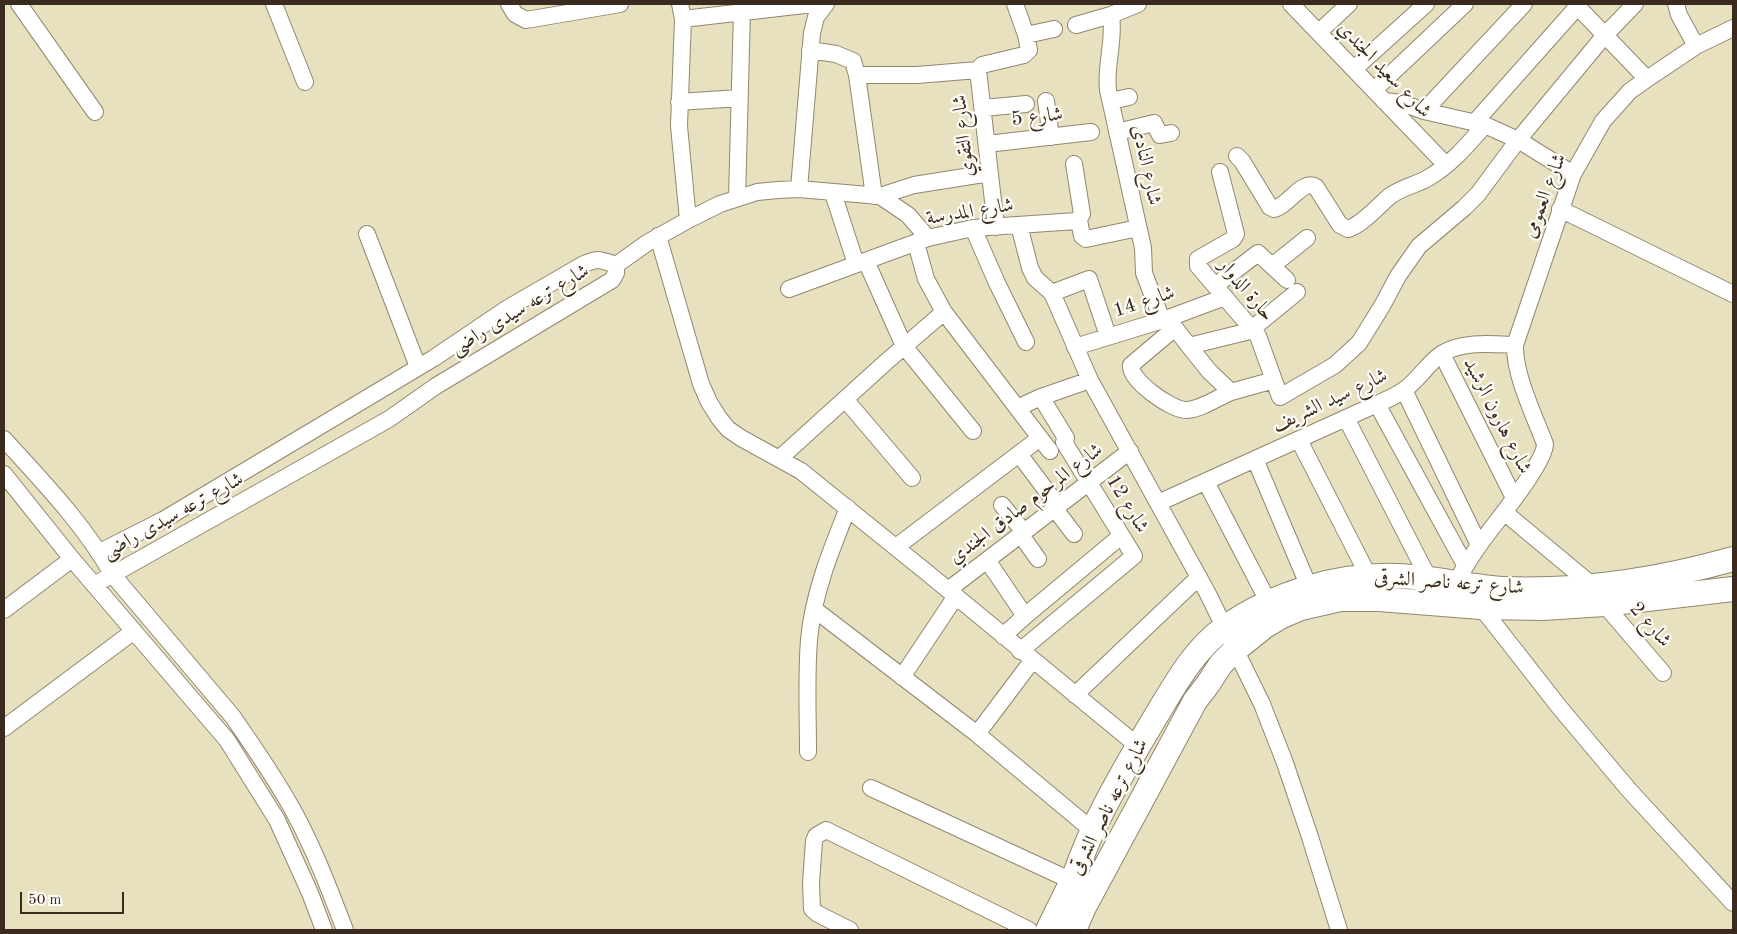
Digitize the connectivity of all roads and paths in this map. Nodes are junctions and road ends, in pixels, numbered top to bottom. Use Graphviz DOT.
graph roads {
  1 [pos="20,4"];
  2 [pos="274,4"];
  3 [pos="509,4"];
  4 [pos="620,4"];
  5 [pos="813,4"];
  6 [pos="826,4"];
  7 [pos="1015,4"];
  8 [pos="1138,4"];
  9 [pos="1291,4"];
  10 [pos="1349,4"];
  11 [pos="1426,4"];
  12 [pos="1465,4"];
  13 [pos="1524,4"];
  14 [pos="1676,4"];
  15 [pos="1576,5"];
  16 [pos="1632,5"];
  17 [pos="769,6"];
  18 [pos="738,9"];
  19 [pos="681,11"];
  20 [pos="1111,16"];
  21 [pos="1076,25"];
  22 [pos="1733,28"];
  23 [pos="1054,29"];
  24 [pos="1318,32"];
  25 [pos="1026,34"];
  26 [pos="1605,35"];
  27 [pos="1696,46"];
  28 [pos="810,50"];
  29 [pos="1354,69"];
  30 [pos="978,70"];
  31 [pos="857,75"];
  32 [pos="1647,79"];
  33 [pos="305,82"];
  34 [pos="1379,95"];
  35 [pos="1129,97"];
  36 [pos="739,98"];
  37 [pos="1046,101"];
  38 [pos="1111,101"];
  39 [pos="680,102"];
  40 [pos="1026,104"];
  41 [pos="983,108"];
  42 [pos="95,112"];
  43 [pos="1424,112"];
  44 [pos="1480,124"];
  45 [pos="1092,132"];
  46 [pos="1118,132"];
  47 [pos="1171,133"];
  48 [pos="1050,137"];
  49 [pos="1518,140"];
  50 [pos="987,144"];
  51 [pos="1236,156"];
  52 [pos="1074,164"];
  53 [pos="1446,165"];
  54 [pos="1220,172"];
  55 [pos="990,173"];
  56 [pos="1573,174"];
  57 [pos="799,189"];
  58 [pos="833,193"];
  59 [pos="877,196"];
  60 [pos="737,198"];
  61 [pos="1560,209"];
  62 [pos="688,220"];
  63 [pos="1079,220"];
  64 [pos="1019,225"];
  65 [pos="996,227"];
  66 [pos="974,228"];
  67 [pos="1138,228"];
  68 [pos="367,234"];
  69 [pos="658,236"];
  70 [pos="1307,238"];
  71 [pos="922,240"];
  72 [pos="861,263"];
  73 [pos="616,265"];
  74 [pos="1272,266"];
  75 [pos="789,289"];
  76 [pos="1220,292"];
  77 [pos="1052,293"];
  78 [pos="1733,294"];
  79 [pos="944,312"];
  80 [pos="1162,320"];
  81 [pos="1253,329"];
  82 [pos="1108,336"];
  83 [pos="1026,342"];
  84 [pos="1515,344"];
  85 [pos="904,346"];
  86 [pos="1189,346"];
  87 [pos="1075,347"];
  88 [pos="1442,354"];
  89 [pos="418,367"];
  90 [pos="1090,380"];
  91 [pos="1274,380"];
  92 [pos="1404,390"];
  93 [pos="1231,392"];
  94 [pos="1041,397"];
  95 [pos="846,399"];
  96 [pos="1377,404"];
  97 [pos="1017,408"];
  98 [pos="1346,418"];
  99 [pos="973,432"];
  100 [pos="4,439"];
  101 [pos="1299,440"];
  102 [pos="1130,451"];
  103 [pos="1019,454"];
  104 [pos="780,458"];
  105 [pos="1255,459"];
  106 [pos="4,474"];
  107 [pos="912,478"];
  108 [pos="1206,482"];
  109 [pos="1089,483"];
  110 [pos="1514,498"];
  111 [pos="1158,503"];
  112 [pos="1002,505"];
  113 [pos="1057,507"];
  114 [pos="848,508"];
  115 [pos="1504,512"];
  116 [pos="1022,533"];
  117 [pos="1074,534"];
  118 [pos="1121,536"];
  119 [pos="1479,545"];
  120 [pos="896,547"];
  121 [pos="100,552"];
  122 [pos="72,559"];
  123 [pos="1038,559"];
  124 [pos="987,560"];
  125 [pos="1733,561"];
  126 [pos="112,574"];
  127 [pos="1369,577"];
  128 [pos="1199,578"];
  129 [pos="1429,579"];
  130 [pos="1455,584"];
  131 [pos="94,585"];
  132 [pos="1309,587"];
  133 [pos="1727,589"];
  134 [pos="952,593"];
  135 [pos="1598,595"];
  136 [pos="1269,603"];
  137 [pos="1481,607"];
  138 [pos="4,610"];
  139 [pos="814,610"];
  140 [pos="1025,616"];
  141 [pos="1224,629"];
  142 [pos="134,631"];
  143 [pos="1003,636"];
  144 [pos="1235,650"];
  145 [pos="1026,656"];
  146 [pos="1663,673"];
  147 [pos="902,677"];
  148 [pos="1075,695"];
  149 [pos="4,728"];
  150 [pos="977,734"];
  151 [pos="1138,746"];
  152 [pos="808,752"];
  153 [pos="871,788"];
  154 [pos="1092,830"];
  155 [pos="1072,881"];
  156 [pos="1733,902"];
  157 [pos="324,930"];
  158 [pos="345,930"];
  159 [pos="850,930"];
  160 [pos="1029,930"];
  161 [pos="1048,930"];
  162 [pos="1074,930"];
  163 [pos="1340,930"];
  1 -- 42 [label="street"];
  2 -- 33 [label="street"];
  3 -- 4 [label="street"];
  5 -- 17 [label="street"];
  6 -- 28 [label="street"];
  7 -- 25 [label="street"];
  8 -- 20 [label="street"];
  9 -- 24 [label="street, شارع سعيد الجندي"];
  10 -- 24 [label="street"];
  11 -- 29 [label="street"];
  12 -- 34 [label="street"];
  13 -- 43 [label="street"];
  14 -- 27 [label="street"];
  15 -- 26 [label="street"];
  15 -- 44 [label="street"];
  16 -- 26 [label="street"];
  17 -- 18 [label="street"];
  18 -- 19 [label="street"];
  18 -- 36 [label="street"];
  19 -- 39 [label="street"];
  20 -- 21 [label="street"];
  20 -- 38 [label="street, شارع النادى"];
  22 -- 27 [label="street, شارع العمومى"];
  23 -- 25 [label="street"];
  24 -- 29 [label="street, شارع سعيد الجندي"];
  25 -- 30 [label="street"];
  26 -- 32 [label="street"];
  26 -- 49 [label="street"];
  27 -- 32 [label="street, شارع العمومى"];
  28 -- 31 [label="street"];
  28 -- 57 [label="street"];
  29 -- 34 [label="street, شارع سعيد الجندي"];
  30 -- 31 [label="street"];
  30 -- 41 [label="street, شارع التقوي"];
  31 -- 59 [label="street"];
  32 -- 56 [label="street, شارع العمومى"];
  34 -- 43 [label="street"];
  34 -- 53 [label="street, شارع سعيد الجندي"];
  35 -- 38 [label="street"];
  36 -- 39 [label="street"];
  36 -- 60 [label="street"];
  37 -- 48 [label="street"];
  38 -- 46 [label="street, شارع النادى"];
  39 -- 62 [label="street"];
  40 -- 41 [label="street"];
  41 -- 50 [label="street, شارع التقوي"];
  43 -- 44 [label="street"];
  44 -- 49 [label="street"];
  44 -- 53 [label="street"];
  45 -- 48 [label="street, شارع 5"];
  46 -- 47 [label="street"];
  46 -- 67 [label="street, شارع النادى"];
  48 -- 50 [label="street, شارع 5"];
  49 -- 56 [label="street"];
  49 -- 91 [label="street, حارة الدوار"];
  50 -- 55 [label="street, شارع التقوي"];
  51 -- 53 [label="street"];
  52 -- 63 [label="street"];
  54 -- 76 [label="street, حارة الدوار"];
  55 -- 59 [label="street, شارع ترعه سيدى راضى"];
  55 -- 65 [label="street, شارع التقوي"];
  56 -- 61 [label="street, شارع العمومى"];
  57 -- 58 [label="street, شارع ترعه سيدى راضى"];
  57 -- 60 [label="street, شارع ترعه سيدى راضى"];
  58 -- 59 [label="street, شارع ترعه سيدى راضى"];
  58 -- 72 [label="street"];
  59 -- 71 [label="street"];
  60 -- 62 [label="street, شارع ترعه سيدى راضى"];
  61 -- 78 [label="street"];
  61 -- 84 [label="street, شارع العمومى"];
  62 -- 69 [label="street, شارع ترعه سيدى راضى"];
  63 -- 64 [label="street, شارع المدرسة"];
  63 -- 67 [label="street"];
  64 -- 65 [label="street, شارع المدرسة"];
  64 -- 77 [label="street"];
  65 -- 66 [label="street, شارع المدرسة"];
  66 -- 71 [label="street, شارع المدرسة"];
  66 -- 83 [label="street"];
  67 -- 80 [label="street, شارع النادى"];
  68 -- 89 [label="street"];
  69 -- 73 [label="street, شارع ترعه سيدى راضى"];
  69 -- 104 [label="street"];
  70 -- 74 [label="street"];
  71 -- 72 [label="street, شارع المدرسة"];
  71 -- 79 [label="street"];
  72 -- 75 [label="street, شارع المدرسة"];
  72 -- 85 [label="street"];
  73 -- 89 [label="street"];
  73 -- 126 [label="street, شارع ترعه سيدى راضى"];
  74 -- 76 [label="street, شارع 14"];
  74 -- 81 [label="street"];
  76 -- 80 [label="street, شارع 14"];
  76 -- 81 [label="street, حارة الدوار"];
  77 -- 82 [label="street"];
  77 -- 87 [label="street"];
  79 -- 85 [label="street"];
  79 -- 97 [label="street"];
  80 -- 82 [label="street, شارع 14"];
  81 -- 86 [label="street"];
  81 -- 91 [label="street, حارة الدوار"];
  82 -- 87 [label="street, شارع 14"];
  84 -- 88 [label="street, شارع سيد الشريف"];
  84 -- 110 [label="street, شارع العمومى"];
  85 -- 95 [label="street"];
  85 -- 99 [label="street"];
  86 -- 93 [label="street"];
  86 -- 93 [label="street"];
  87 -- 90 [label="street"];
  88 -- 92 [label="street, شارع سيد الشريف"];
  88 -- 110 [label="street, شارع هارون الرشيد"];
  89 -- 121 [label="street"];
  90 -- 94 [label="street"];
  90 -- 102 [label="street"];
  91 -- 93 [label="street"];
  92 -- 96 [label="street, شارع سيد الشريف"];
  92 -- 119 [label="street"];
  94 -- 97 [label="street"];
  94 -- 109 [label="street, شارع 12"];
  95 -- 104 [label="street"];
  95 -- 107 [label="street"];
  96 -- 98 [label="street, شارع سيد الشريف"];
  96 -- 130 [label="street"];
  97 -- 103 [label="street"];
  98 -- 101 [label="street, شارع سيد الشريف"];
  98 -- 129 [label="street"];
  100 -- 121 [label="street"];
  101 -- 105 [label="street, شارع سيد الشريف"];
  101 -- 127 [label="street"];
  102 -- 109 [label="street, شارع المرحوم صادق الجندي"];
  102 -- 111 [label="street"];
  103 -- 113 [label="street"];
  103 -- 120 [label="street"];
  104 -- 114 [label="street"];
  105 -- 108 [label="street, شارع سيد الشريف"];
  105 -- 132 [label="street"];
  106 -- 122 [label="street"];
  108 -- 111 [label="street, شارع سيد الشريف"];
  108 -- 136 [label="street"];
  109 -- 113 [label="street, شارع المرحوم صادق الجندي"];
  109 -- 118 [label="street, شارع 12"];
  110 -- 115 [label="street"];
  111 -- 128 [label="street"];
  112 -- 116 [label="street"];
  113 -- 116 [label="street, شارع المرحوم صادق الجندي"];
  113 -- 117 [label="street"];
  114 -- 120 [label="street"];
  114 -- 139 [label="street"];
  115 -- 119 [label="street"];
  115 -- 135 [label="street, شارع 2"];
  116 -- 123 [label="street"];
  116 -- 124 [label="street, شارع المرحوم صادق الجندي"];
  118 -- 140 [label="street"];
  118 -- 145 [label="street, شارع 12"];
  119 -- 130 [label="street"];
  120 -- 134 [label="street"];
  121 -- 126 [label="street"];
  122 -- 131 [label="street"];
  122 -- 138 [label="street"];
  124 -- 134 [label="street, شارع المرحوم صادق الجندي"];
  124 -- 140 [label="street"];
  125 -- 133 [label="street"];
  125 -- 135 [label="street, شارع ترعه ناصر الشرقى"];
  126 -- 131 [label="street, شارع ترعه سيدى راضى"];
  126 -- 158 [label="street"];
  127 -- 129 [label="street, شارع ترعه ناصر الشرقى"];
  127 -- 132 [label="street, شارع ترعه ناصر الشرقى"];
  128 -- 141 [label="street"];
  128 -- 148 [label="street"];
  129 -- 130 [label="street, شارع ترعه ناصر الشرقى"];
  130 -- 135 [label="street, شارع ترعه ناصر الشرقى"];
  130 -- 137 [label="street, شارع ترعه ناصر الشرقى"];
  130 -- 144 [label="street, شارع ترعه ناصر الشرقى"];
  131 -- 142 [label="street"];
  132 -- 136 [label="street, شارع ترعه ناصر الشرقى"];
  133 -- 135 [label="street, شارع ترعه ناصر الشرقى"];
  134 -- 143 [label="street"];
  134 -- 147 [label="street, شارع المرحوم صادق الجندي"];
  135 -- 137 [label="street, شارع ترعه ناصر الشرقى"];
  135 -- 146 [label="street, شارع 2"];
  136 -- 141 [label="street, شارع ترعه ناصر الشرقى"];
  137 -- 156 [label="street"];
  139 -- 147 [label="street"];
  139 -- 152 [label="street"];
  140 -- 143 [label="street"];
  141 -- 144 [label="street"];
  141 -- 151 [label="street, شارع ترعه ناصر الشرقى"];
  142 -- 149 [label="street"];
  142 -- 157 [label="street"];
  143 -- 145 [label="street"];
  144 -- 162 [label="street, شارع ترعه ناصر الشرقى"];
  144 -- 163 [label="street"];
  145 -- 148 [label="street"];
  145 -- 150 [label="street"];
  147 -- 150 [label="street"];
  148 -- 151 [label="street"];
  150 -- 154 [label="street"];
  151 -- 154 [label="street, شارع ترعه ناصر الشرقى"];
  153 -- 155 [label="street"];
  154 -- 155 [label="street, شارع ترعه ناصر الشرقى"];
  155 -- 161 [label="street, شارع ترعه ناصر الشرقى"];
  159 -- 160 [label="street"];
}
